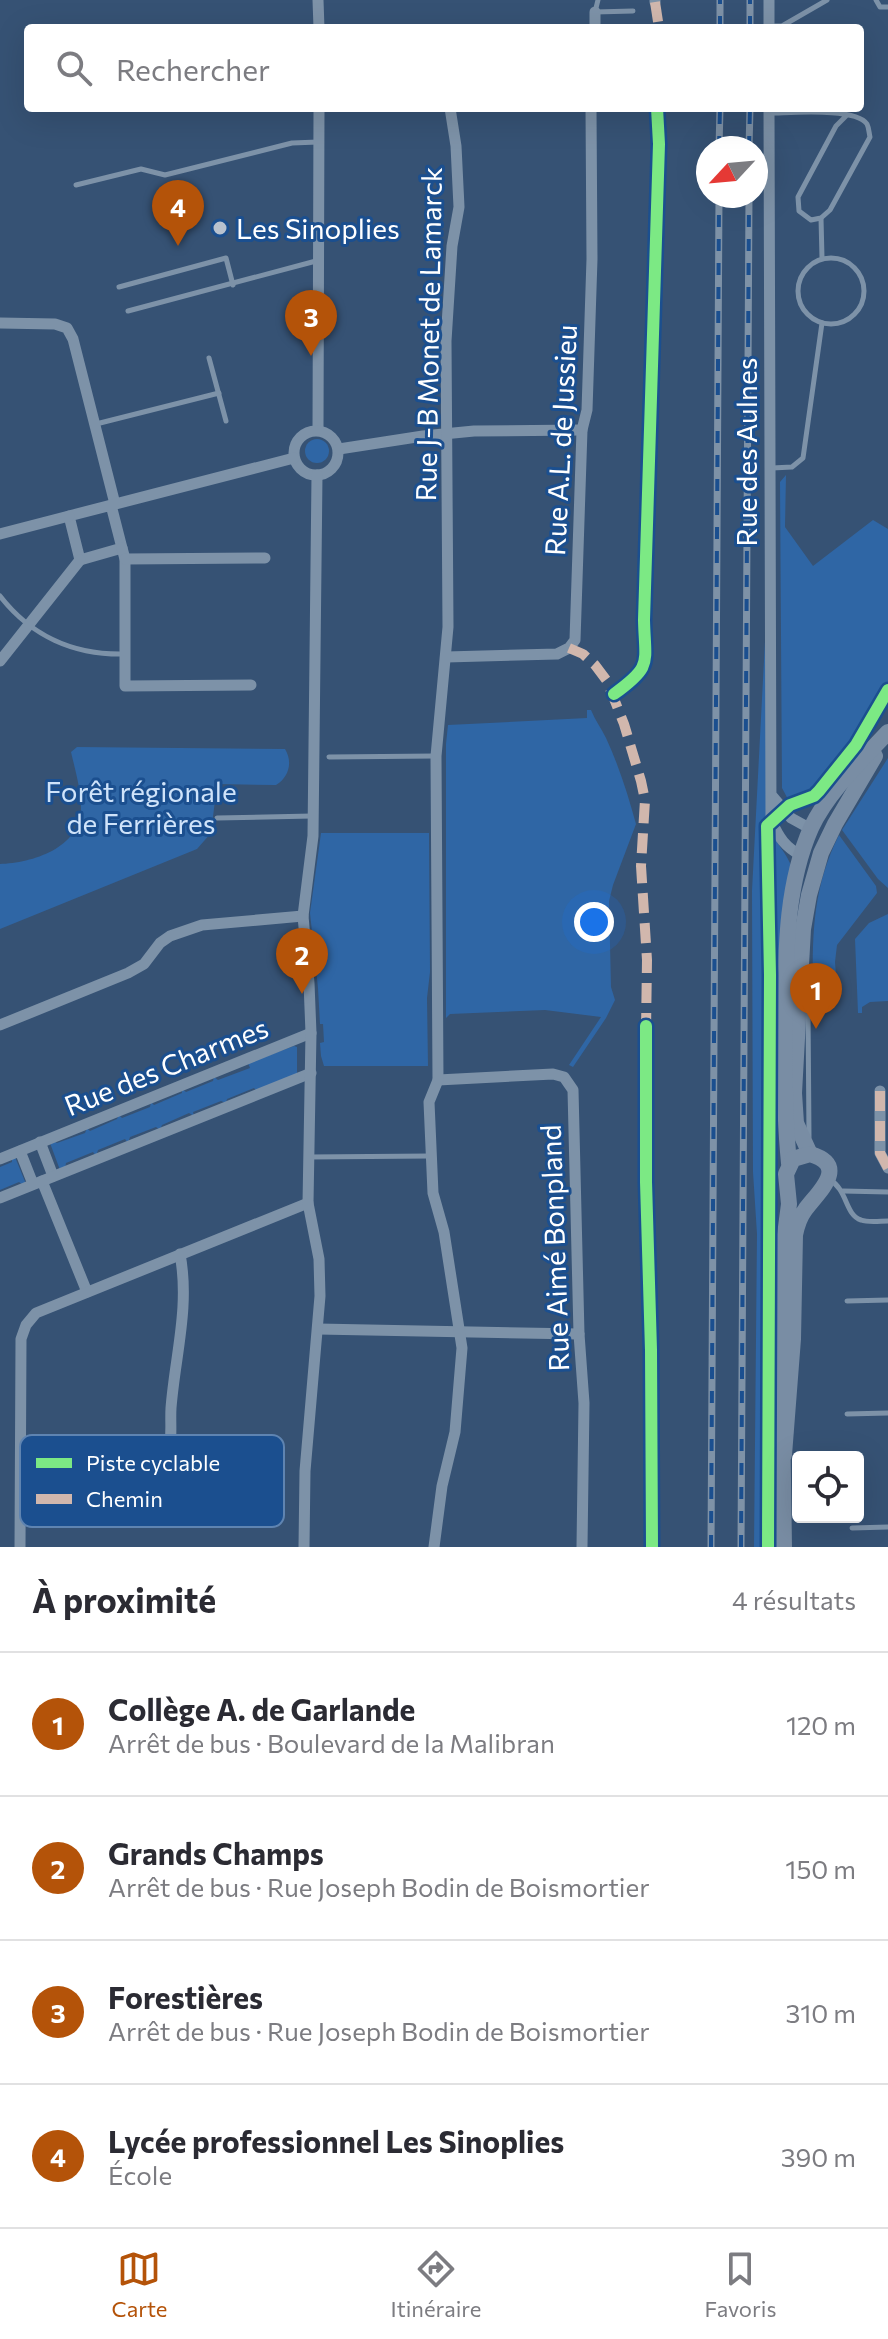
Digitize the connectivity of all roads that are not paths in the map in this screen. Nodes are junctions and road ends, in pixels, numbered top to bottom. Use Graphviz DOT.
graph roads {
  1 [pos="318,0"];
  2 [pos="769,0"];
  3 [pos="827,0"];
  4 [pos="876,0"];
  5 [pos="596,6"];
  6 [pos="888,7"];
  7 [pos="633,11"];
  8 [pos="319,24"];
  9 [pos="775,24"];
  10 [pos="782,24"];
  11 [pos="319,112"];
  12 [pos="451,112"];
  13 [pos="591,112"];
  14 [pos="769,112"];
  15 [pos="800,112"];
  16 [pos="847,115"];
  17 [pos="318,142"];
  18 [pos="76,185"];
  19 [pos="821,218"];
  20 [pos="822,258"];
  21 [pos="317,260"];
  22 [pos="233,285"];
  23 [pos="119,287"];
  24 [pos="128,311"];
  25 [pos="0,323"];
  26 [pos="822,323"];
  27 [pos="209,358"];
  28 [pos="219,393"];
  29 [pos="226,421"];
  30 [pos="94,424"];
  31 [pos="318,430"];
  32 [pos="582,430"];
  33 [pos="447,433"];
  34 [pos="339,449"];
  35 [pos="294,458"];
  36 [pos="770,469"];
  37 [pos="317,475"];
  38 [pos="113,505"];
  39 [pos="69,516"];
  40 [pos="0,534"];
  41 [pos="123,553"];
  42 [pos="265,558"];
  43 [pos="80,560"];
  44 [pos="0,596"];
  45 [pos="29,623"];
  46 [pos="124,654"];
  47 [pos="446,657"];
  48 [pos="0,661"];
  49 [pos="251,685"];
  50 [pos="888,733"];
  51 [pos="436,756"];
  52 [pos="329,757"];
  53 [pos="773,796"];
  54 [pos="313,816"];
  55 [pos="217,818"];
  56 [pos="811,829"];
  57 [pos="812,855"];
  58 [pos="303,916"];
  59 [pos="0,1025"];
  60 [pos="311,1033"];
  61 [pos="311,1073"];
  62 [pos="438,1080"];
  63 [pos="880,1091"];
  64 [pos="40,1142"];
  65 [pos="20,1151"];
  66 [pos="810,1154"];
  67 [pos="309,1157"];
  68 [pos="431,1157"];
  69 [pos="0,1159"];
  70 [pos="789,1163"];
  71 [pos="888,1168"];
  72 [pos="828,1179"];
  73 [pos="42,1180"];
  74 [pos="788,1186"];
  75 [pos="843,1191"];
  76 [pos="888,1192"];
  77 [pos="817,1195"];
  78 [pos="0,1198"];
  79 [pos="308,1203"];
  80 [pos="888,1221"];
  81 [pos="180,1254"];
  82 [pos="87,1292"];
  83 [pos="888,1300"];
  84 [pos="847,1301"];
  85 [pos="318,1329"];
  86 [pos="460,1333"];
  87 [pos="579,1334"];
  88 [pos="888,1413"];
  89 [pos="847,1414"];
  90 [pos="21,1435"];
  91 [pos="170,1435"];
  92 [pos="784,1455"];
  93 [pos="20,1527"];
  94 [pos="888,1527"];
  95 [pos="852,1528"];
  96 [pos="20,1547"];
  97 [pos="304,1547"];
  98 [pos="434,1547"];
  99 [pos="582,1547"];
  100 [pos="784,1547"];
  1 -- 8 [label="street"];
  2 -- 9 [label="street"];
  3 -- 10 [label="lane"];
  4 -- 6 [label="lane"];
  5 -- 7 [label="lane"];
  11 -- 17 [label="street"];
  12 -- 33 [label="street, Rue J-B Monet de Lamarck"];
  13 -- 32 [label="street, Rue A.L. de Jussieu"];
  14 -- 36 [label="street, Rue des Aulnes"];
  15 -- 16 [label="lane"];
  16 -- 19 [label="lane"];
  16 -- 19 [label="lane"];
  17 -- 18 [label="lane"];
  17 -- 21 [label="street"];
  19 -- 20 [label="lane"];
  20 -- 26 [label="lane"];
  20 -- 26 [label="lane"];
  21 -- 22 [label="lane"];
  21 -- 31 [label="street"];
  22 -- 23 [label="lane"];
  22 -- 24 [label="lane"];
  25 -- 30 [label="street"];
  26 -- 36 [label="lane"];
  27 -- 28 [label="lane"];
  28 -- 29 [label="lane"];
  28 -- 30 [label="lane"];
  30 -- 38 [label="street"];
  31 -- 34 [label="street"];
  31 -- 35 [label="street"];
  32 -- 33 [label="street"];
  32 -- 47 [label="street, Rue A.L. de Jussieu"];
  33 -- 34 [label="street"];
  33 -- 47 [label="street, Rue J-B Monet de Lamarck"];
  34 -- 37 [label="street"];
  35 -- 37 [label="street"];
  35 -- 38 [label="street"];
  36 -- 53 [label="street, Rue des Aulnes"];
  37 -- 54 [label="street"];
  38 -- 39 [label="street"];
  38 -- 41 [label="street"];
  39 -- 40 [label="street"];
  39 -- 43 [label="street"];
  41 -- 42 [label="street"];
  41 -- 43 [label="street"];
  41 -- 46 [label="street"];
  43 -- 45 [label="street"];
  44 -- 45 [label="lane"];
  45 -- 46 [label="lane"];
  45 -- 48 [label="street"];
  46 -- 49 [label="street"];
  47 -- 51 [label="street, Rue J-B Monet de Lamarck"];
  50 -- 56 [label="main road"];
  50 -- 57 [label="main road"];
  51 -- 52 [label="lane"];
  51 -- 62 [label="street, Rue J-B Monet de Lamarck"];
  53 -- 56 [label="street"];
  53 -- 57 [label="street, Rue des Aulnes"];
  54 -- 55 [label="lane"];
  54 -- 58 [label="street"];
  56 -- 57 [label="main road"];
  57 -- 66 [label="main road"];
  57 -- 70 [label="main road"];
  58 -- 59 [label="street"];
  58 -- 60 [label="street"];
  60 -- 61 [label="street"];
  60 -- 64 [label="street, Rue des Charmes"];
  61 -- 67 [label="street"];
  61 -- 73 [label="street"];
  62 -- 68 [label="street, Rue J-B Monet de Lamarck"];
  62 -- 87 [label="street, Rue Aimé Bonpland"];
  63 -- 71 [label="street"];
  64 -- 65 [label="street, Rue des Charmes"];
  64 -- 73 [label="street, Rue des Charmes"];
  65 -- 69 [label="street, Rue des Charmes"];
  65 -- 73 [label="street"];
  66 -- 70 [label="main road"];
  66 -- 72 [label="main road"];
  67 -- 68 [label="lane"];
  67 -- 79 [label="street"];
  68 -- 86 [label="street, Rue J-B Monet de Lamarck"];
  70 -- 74 [label="main road"];
  72 -- 75 [label="lane"];
  72 -- 77 [label="main road"];
  73 -- 78 [label="street"];
  73 -- 82 [label="street"];
  74 -- 77 [label="main road"];
  74 -- 92 [label="main road"];
  75 -- 76 [label="lane"];
  75 -- 80 [label="lane"];
  77 -- 92 [label="main road"];
  79 -- 81 [label="street"];
  79 -- 85 [label="street"];
  81 -- 82 [label="street"];
  81 -- 91 [label="street"];
  82 -- 90 [label="street"];
  83 -- 84 [label="lane"];
  85 -- 86 [label="street"];
  85 -- 97 [label="street"];
  86 -- 87 [label="street"];
  86 -- 98 [label="street, Rue J-B Monet de Lamarck"];
  87 -- 99 [label="street, Rue Aimé Bonpland"];
  88 -- 89 [label="lane"];
  92 -- 100 [label="main road"];
  93 -- 96 [label="street"];
  94 -- 95 [label="lane"];
}
